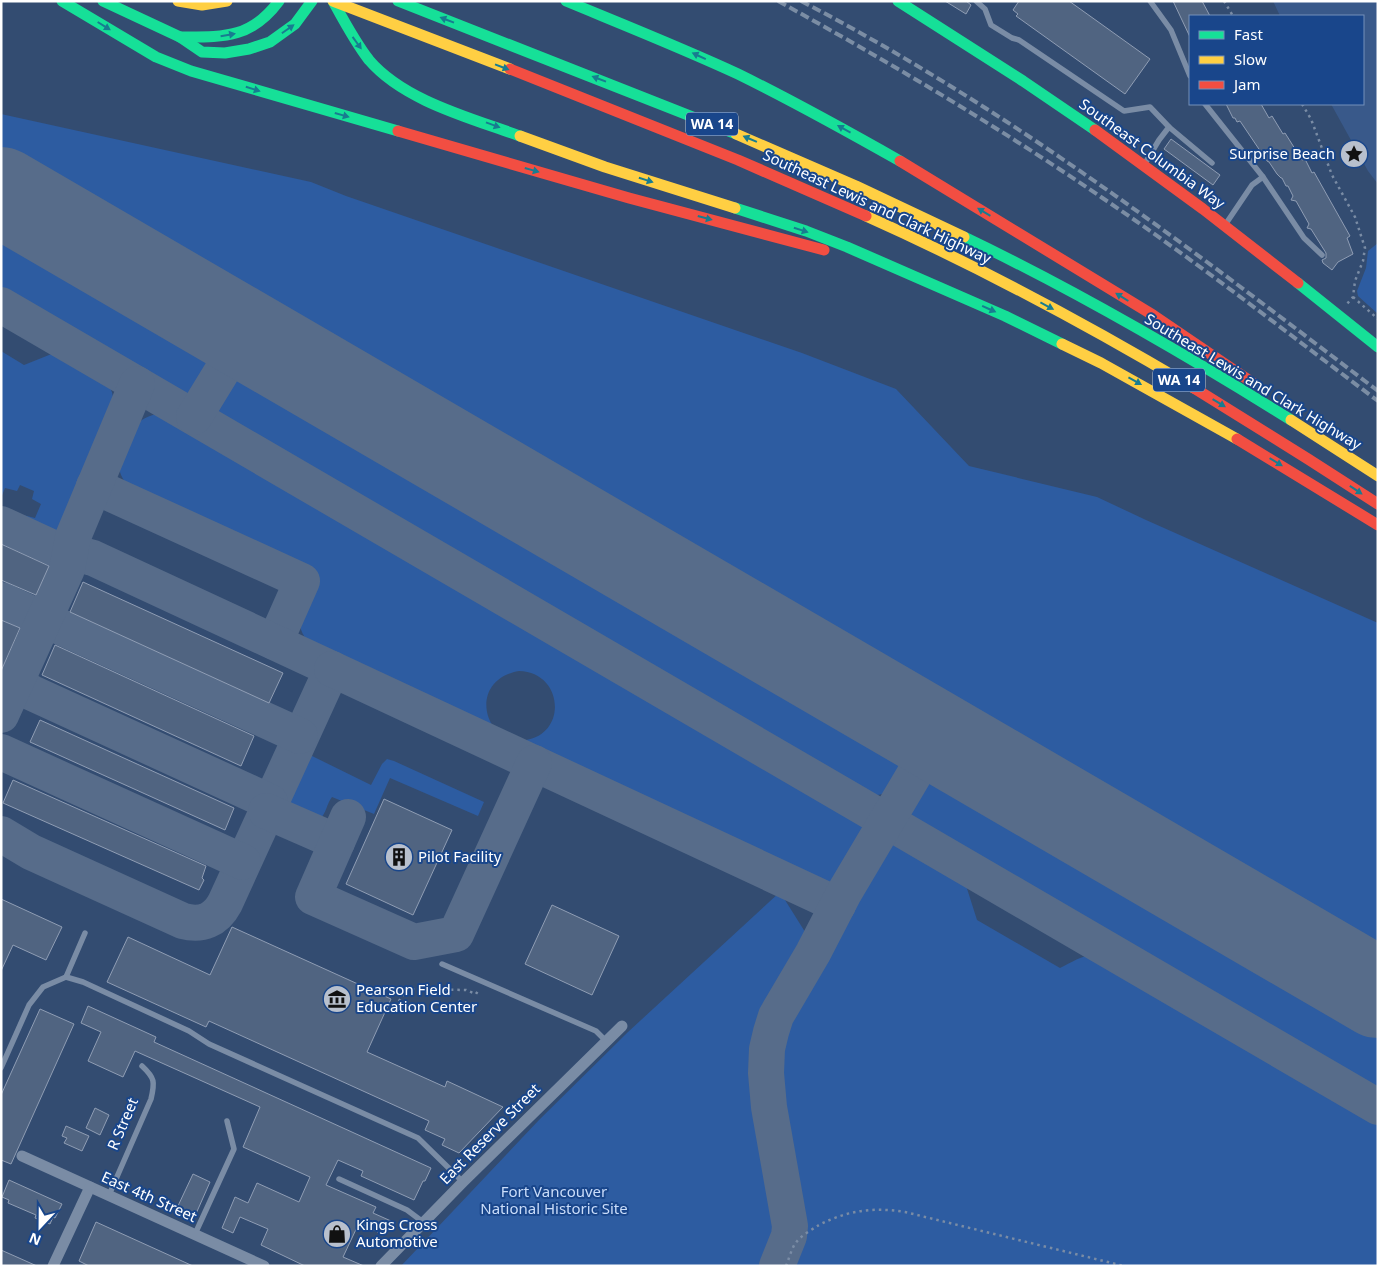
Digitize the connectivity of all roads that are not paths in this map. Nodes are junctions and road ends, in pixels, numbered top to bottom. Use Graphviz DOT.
graph roads {
  1 [pos="62,1"];
  2 [pos="103,1"];
  3 [pos="178,1"];
  4 [pos="227,1"];
  5 [pos="279,1"];
  6 [pos="312,1"];
  7 [pos="333,1"];
  8 [pos="398,1"];
  9 [pos="566,1"];
  10 [pos="898,1"];
  11 [pos="976,1"];
  12 [pos="1150,1"];
  13 [pos="180,37"];
  14 [pos="1189,74"];
  15 [pos="1206,105"];
  16 [pos="1169,128"];
  17 [pos="1212,163"];
  18 [pos="1144,165"];
  19 [pos="1263,177"];
  20 [pos="1225,225"];
  21 [pos="1322,255"];
  22 [pos="945,289"];
  23 [pos="1378,346"];
  24 [pos="1378,475"];
  25 [pos="1378,504"];
  26 [pos="1378,525"];
  27 [pos="85,933"];
  28 [pos="442,964"];
  29 [pos="66,978"];
  30 [pos="622,1026"];
  31 [pos="606,1041"];
  32 [pos="142,1066"];
  33 [pos="1,1068"];
  34 [pos="227,1121"];
  35 [pos="22,1156"];
  36 [pos="339,1179"];
  37 [pos="462,1182"];
  38 [pos="90,1187"];
  39 [pos="109,1195"];
  40 [pos="423,1222"];
  41 [pos="195,1234"];
  42 [pos="53,1266"];
  43 [pos="264,1266"];
  44 [pos="381,1266"];
  1 -- 22 [label="main road, one-way"];
  2 -- 13 [label="main road"];
  3 -- 4 [label="main road"];
  13 -- 5 [label="main road, one-way"];
  13 -- 6 [label="main road, one-way"];
  7 -- 22 [label="main road, one-way"];
  7 -- 25 [label="main road, Southeast Lewis and Clark Highway / WA 14, one-way"];
  24 -- 8 [label="main road, Southeast Lewis and Clark Highway / WA 14, one-way"];
  24 -- 9 [label="main road, one-way"];
  10 -- 18 [label="main road, Southeast Columbia Way"];
  11 -- 16 [label="lane"];
  12 -- 14 [label="lane"];
  15 -- 19 [label="lane"];
  16 -- 17 [label="lane"];
  16 -- 18 [label="lane"];
  18 -- 20 [label="main road, Southeast Columbia Way"];
  19 -- 20 [label="lane"];
  19 -- 21 [label="lane"];
  20 -- 23 [label="main road, Southeast Columbia Way"];
  22 -- 26 [label="main road, one-way"];
  27 -- 29 [label="lane"];
  28 -- 31 [label="lane"];
  29 -- 33 [label="lane"];
  29 -- 37 [label="lane"];
  30 -- 31 [label="street, East Reserve Street"];
  31 -- 37 [label="street, East Reserve Street"];
  32 -- 39 [label="lane, R Street"];
  34 -- 41 [label="lane"];
  35 -- 38 [label="street, East 4th Street"];
  36 -- 40 [label="lane"];
  37 -- 40 [label="street, East Reserve Street"];
  38 -- 39 [label="street, East 4th Street"];
  38 -- 42 [label="street"];
  39 -- 41 [label="street, East 4th Street"];
  40 -- 44 [label="street, East Reserve Street"];
  41 -- 43 [label="street, East 4th Street"];
}
